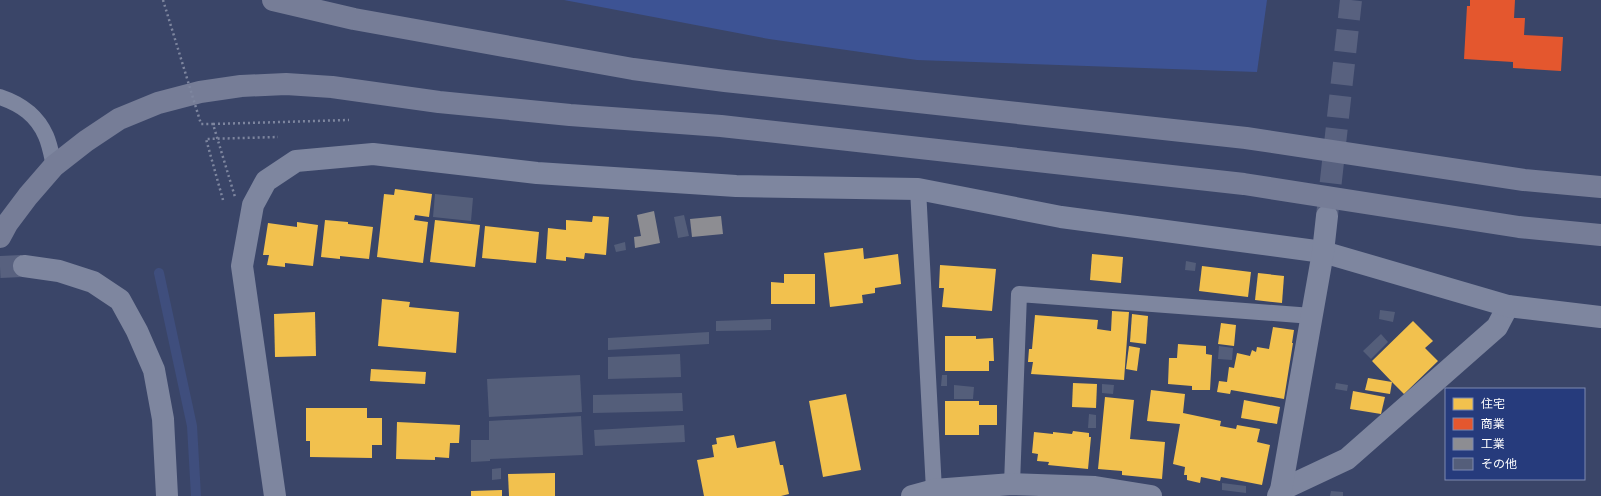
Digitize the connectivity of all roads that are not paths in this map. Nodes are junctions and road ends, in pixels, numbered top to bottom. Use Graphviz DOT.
graph roads {
  1 [pos="273,0"];
  2 [pos="0,97"];
  3 [pos="54,166"];
  4 [pos="1601,187"];
  5 [pos="918,189"];
  6 [pos="1327,216"];
  7 [pos="1601,235"];
  8 [pos="0,237"];
  9 [pos="1322,252"];
  10 [pos="24,266"];
  11 [pos="1508,306"];
  12 [pos="1312,316"];
  13 [pos="1601,317"];
  14 [pos="1009,488"];
  15 [pos="934,490"];
  16 [pos="1279,493"];
  17 [pos="167,496"];
  18 [pos="275,496"];
  19 [pos="912,496"];
  20 [pos="1151,496"];
  1 -- 4 [label="highway"];
  2 -- 3 [label="lane"];
  3 -- 7 [label="highway"];
  3 -- 8 [label="highway"];
  5 -- 9 [label="street"];
  5 -- 15 [label="lane"];
  5 -- 18 [label="street"];
  6 -- 9 [label="street"];
  9 -- 11 [label="street"];
  9 -- 12 [label="street"];
  10 -- 17 [label="street"];
  11 -- 13 [label="street"];
  11 -- 16 [label="street"];
  12 -- 14 [label="lane"];
  12 -- 16 [label="street"];
  14 -- 15 [label="street"];
  14 -- 20 [label="street"];
  15 -- 19 [label="street"];
}
